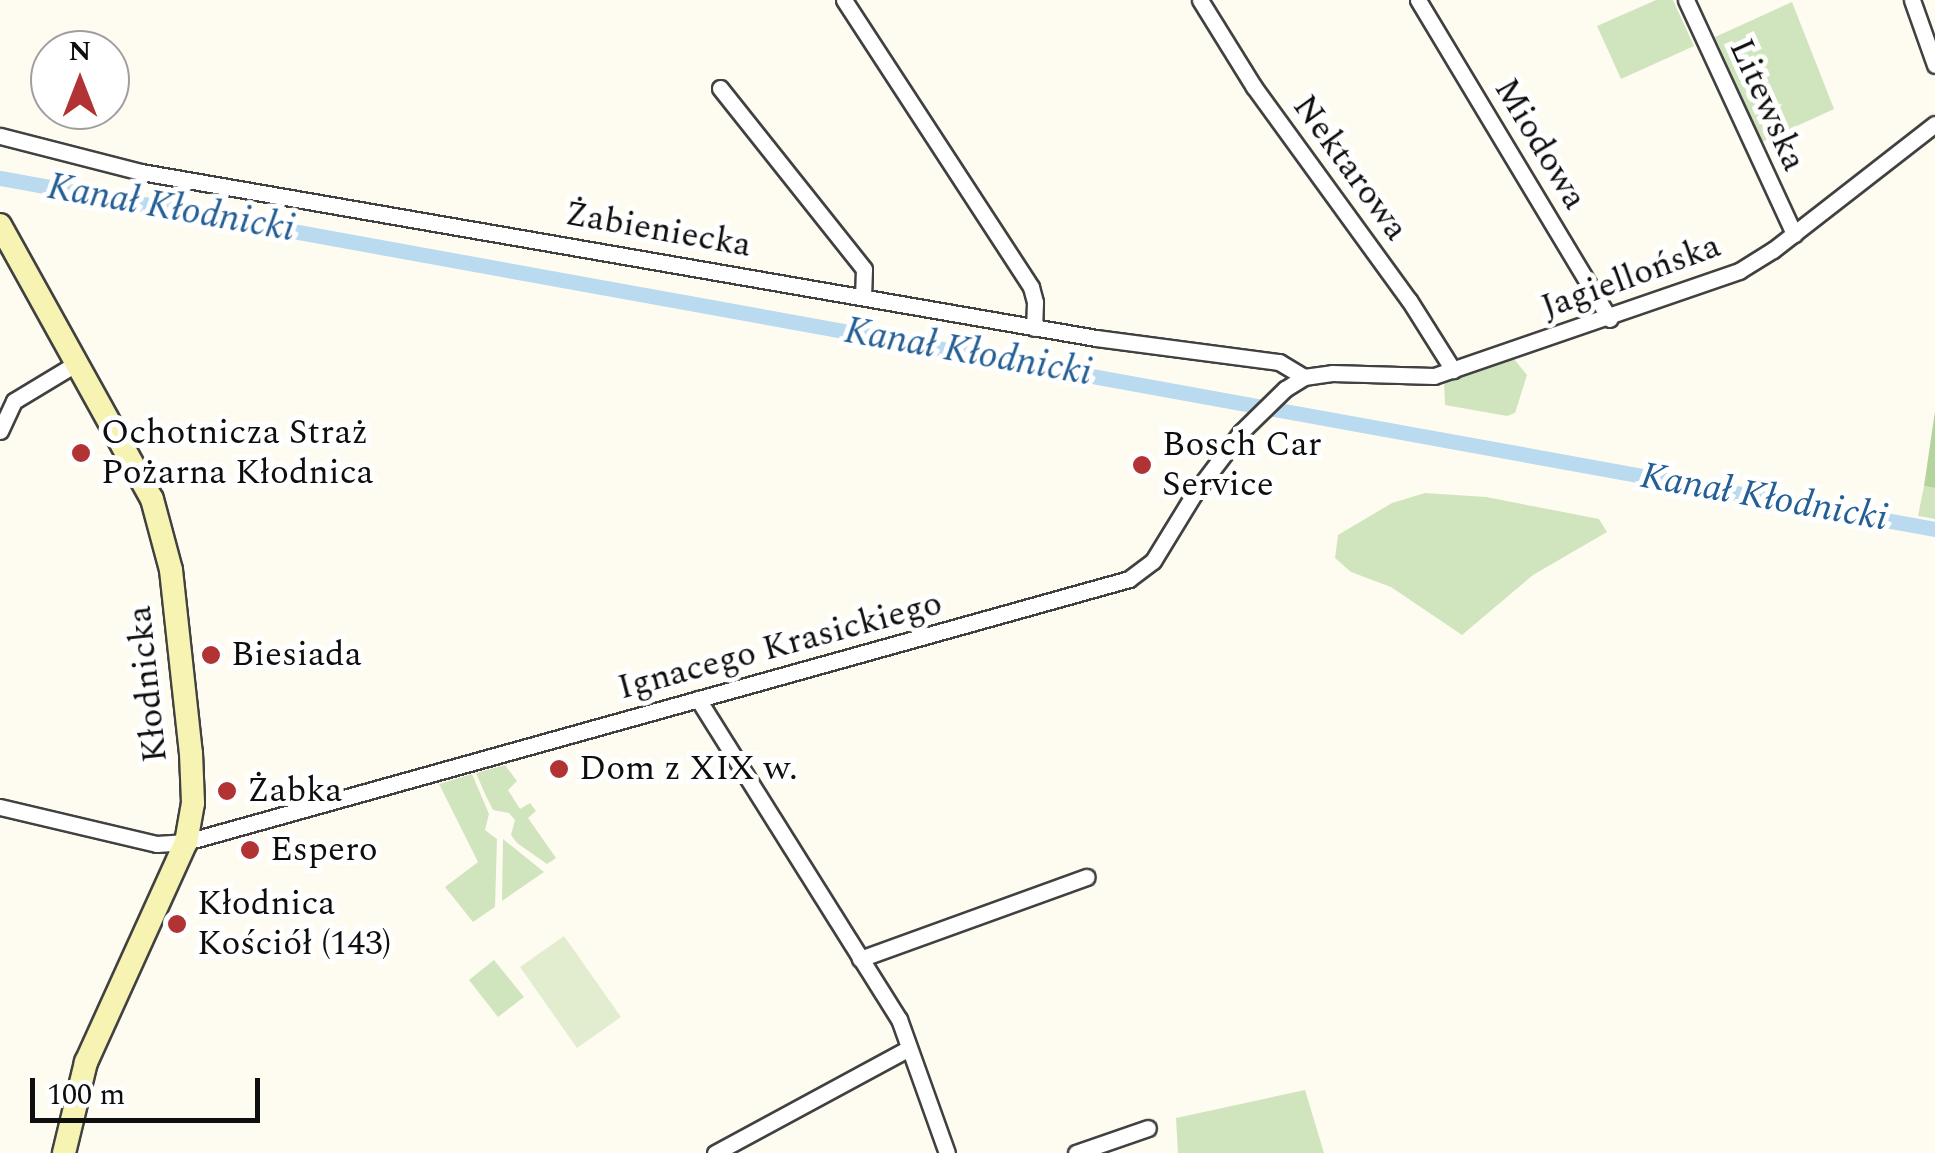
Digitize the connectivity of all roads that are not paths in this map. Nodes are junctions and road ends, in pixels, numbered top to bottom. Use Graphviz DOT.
graph roads {
  1 [pos="844,0"];
  2 [pos="1200,0"];
  3 [pos="1418,0"];
  4 [pos="1686,0"];
  5 [pos="1912,0"];
  6 [pos="1935,65"];
  7 [pos="720,88"];
  8 [pos="1935,124"];
  9 [pos="0,136"];
  10 [pos="0,225"];
  11 [pos="1794,234"];
  12 [pos="864,297"];
  13 [pos="1610,318"];
  14 [pos="1034,328"];
  15 [pos="77,362"];
  16 [pos="1453,370"];
  17 [pos="1304,377"];
  18 [pos="0,432"];
  19 [pos="698,699"];
  20 [pos="0,808"];
  21 [pos="186,842"];
  22 [pos="1087,877"];
  23 [pos="860,959"];
  24 [pos="907,1049"];
  25 [pos="1148,1128"];
  26 [pos="64,1153"];
  27 [pos="714,1153"];
  28 [pos="947,1153"];
  29 [pos="1076,1153"];
  1 -- 14 [label="street"];
  2 -- 16 [label="street, Nektarowa"];
  3 -- 13 [label="street, Miodowa"];
  4 -- 11 [label="street, Litewska"];
  5 -- 6 [label="street"];
  7 -- 12 [label="street"];
  8 -- 11 [label="street, Jagiellońska"];
  9 -- 12 [label="street, Żabieniecka"];
  10 -- 15 [label="main road, Kłodnicka"];
  11 -- 13 [label="street, Jagiellońska"];
  12 -- 14 [label="street, Żabieniecka"];
  13 -- 16 [label="street, Jagiellońska"];
  14 -- 17 [label="street, Żabieniecka"];
  15 -- 18 [label="street"];
  15 -- 21 [label="main road, Kłodnicka"];
  16 -- 17 [label="street, Jagiellońska"];
  17 -- 19 [label="street, Ignacego Krasickiego"];
  19 -- 21 [label="street, Ignacego Krasickiego"];
  19 -- 23 [label="street"];
  20 -- 21 [label="street, Ignacego Krasickiego"];
  21 -- 26 [label="main road, Kłodnicka"];
  22 -- 23 [label="street"];
  23 -- 24 [label="street"];
  24 -- 27 [label="street"];
  24 -- 28 [label="street"];
  25 -- 29 [label="street"];
}
